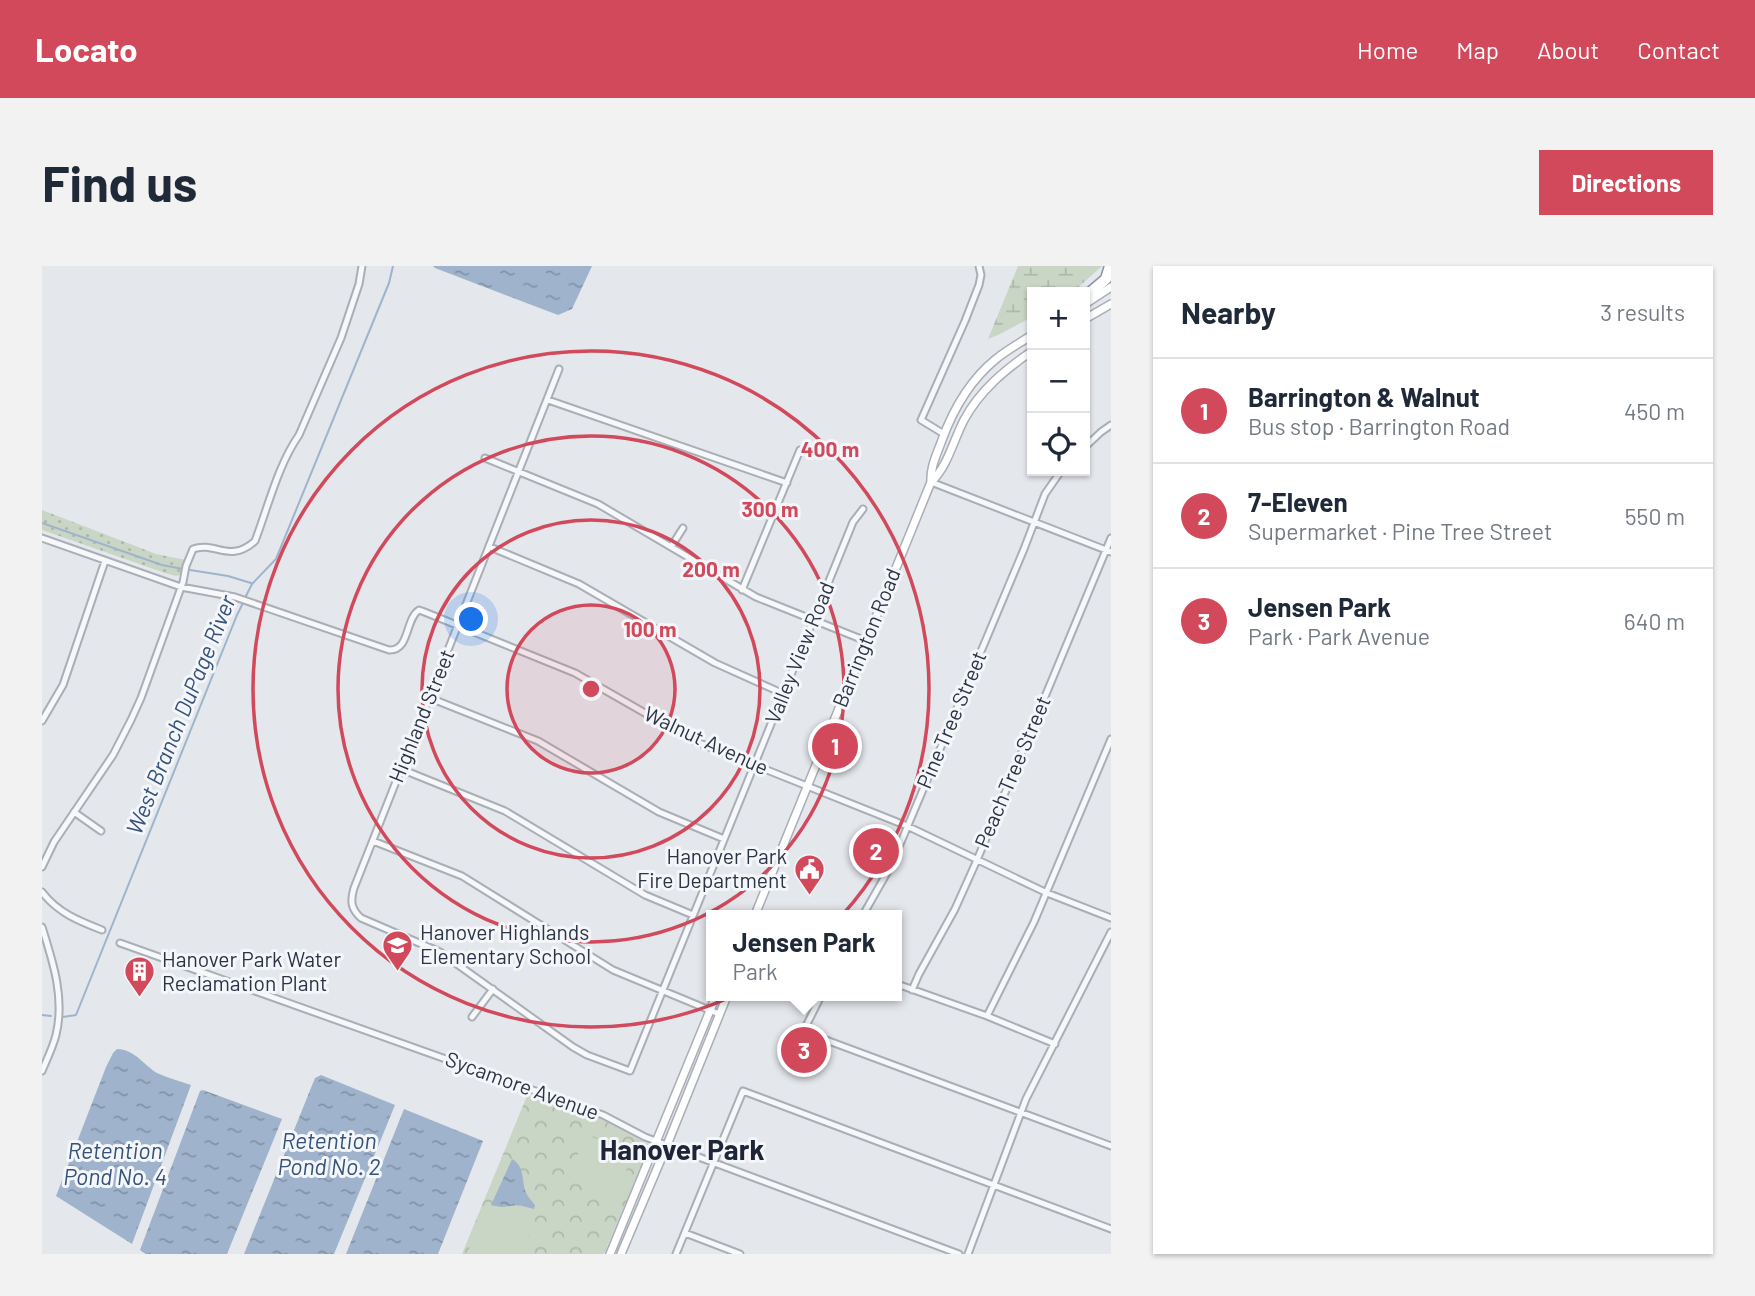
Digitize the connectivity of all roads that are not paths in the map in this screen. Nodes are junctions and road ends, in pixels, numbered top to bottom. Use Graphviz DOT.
graph roads {
  1 [pos="362,266"];
  2 [pos="978,266"];
  3 [pos="1110,266"];
  4 [pos="1111,287"];
  5 [pos="1090,293"];
  6 [pos="1090,301"];
  7 [pos="1111,304"];
  8 [pos="1090,316"];
  9 [pos="1027,338"];
  10 [pos="1027,355"];
  11 [pos="559,369"];
  12 [pos="548,400"];
  13 [pos="1111,425"];
  14 [pos="944,434"];
  15 [pos="1090,442"];
  16 [pos="800,450"];
  17 [pos="485,458"];
  18 [pos="519,472"];
  19 [pos="1058,476"];
  20 [pos="787,482"];
  21 [pos="931,482"];
  22 [pos="863,509"];
  23 [pos="1034,523"];
  24 [pos="683,528"];
  25 [pos="42,538"];
  26 [pos="1111,538"];
  27 [pos="489,547"];
  28 [pos="671,547"];
  29 [pos="1108,551"];
  30 [pos="105,561"];
  31 [pos="181,587"];
  32 [pos="742,590"];
  33 [pos="814,621"];
  34 [pos="458,625"];
  35 [pos="866,641"];
  36 [pos="784,694"];
  37 [pos="430,698"];
  38 [pos="42,721"];
  39 [pos="1111,739"];
  40 [pos="755,765"];
  41 [pos="401,769"];
  42 [pos="807,786"];
  43 [pos="74,812"];
  44 [pos="907,826"];
  45 [pos="101,831"];
  46 [pos="724,839"];
  47 [pos="373,841"];
  48 [pos="977,860"];
  49 [pos="42,867"];
  50 [pos="42,892"];
  51 [pos="1047,892"];
  52 [pos="756,910"];
  53 [pos="866,910"];
  54 [pos="693,915"];
  55 [pos="1111,918"];
  56 [pos="42,928"];
  57 [pos="102,930"];
  58 [pos="1111,932"];
  59 [pos="121,943"];
  60 [pos="902,986"];
  61 [pos="493,989"];
  62 [pos="912,990"];
  63 [pos="662,991"];
  64 [pos="714,1001"];
  65 [pos="725,1001"];
  66 [pos="818,1001"];
  67 [pos="709,1011"];
  68 [pos="719,1014"];
  69 [pos="987,1016"];
  70 [pos="472,1017"];
  71 [pos="1055,1044"];
  72 [pos="45,1058"];
  73 [pos="42,1071"];
  74 [pos="1021,1112"];
  75 [pos="656,1140"];
  76 [pos="667,1145"];
  77 [pos="1111,1146"];
  78 [pos="713,1162"];
  79 [pos="993,1185"];
  80 [pos="1111,1229"];
  81 [pos="684,1233"];
  82 [pos="610,1254"];
  83 [pos="621,1254"];
  84 [pos="676,1254"];
  85 [pos="740,1254"];
  86 [pos="959,1254"];
  87 [pos="968,1254"];
  1 -- 31 [label="street"];
  2 -- 14 [label="street"];
  3 -- 5 [label="highway"];
  4 -- 6 [label="main road"];
  7 -- 8 [label="main road"];
  9 -- 14 [label="main road, Barrington Road"];
  10 -- 21 [label="main road, Barrington Road"];
  11 -- 12 [label="street, Highland Street"];
  12 -- 18 [label="street, Highland Street"];
  12 -- 20 [label="street"];
  13 -- 15 [label="street"];
  14 -- 21 [label="main road, Barrington Road"];
  16 -- 20 [label="street"];
  17 -- 18 [label="street"];
  18 -- 27 [label="street, Highland Street"];
  18 -- 28 [label="street"];
  19 -- 23 [label="street, Pine Tree Street"];
  20 -- 32 [label="street"];
  21 -- 23 [label="street"];
  21 -- 35 [label="main road, Barrington Road"];
  22 -- 33 [label="street, Valley View Road"];
  23 -- 29 [label="street"];
  23 -- 44 [label="street, Pine Tree Street"];
  24 -- 28 [label="street"];
  25 -- 30 [label="street, Walnut Avenue"];
  26 -- 29 [label="street, Peach Tree Street"];
  27 -- 34 [label="street, Highland Street"];
  27 -- 36 [label="street"];
  28 -- 32 [label="street"];
  29 -- 48 [label="street, Peach Tree Street"];
  30 -- 31 [label="street, Walnut Avenue"];
  30 -- 38 [label="street"];
  31 -- 34 [label="street, Walnut Avenue"];
  31 -- 43 [label="street"];
  32 -- 33 [label="street"];
  33 -- 35 [label="street"];
  33 -- 36 [label="street, Valley View Road"];
  34 -- 37 [label="street, Highland Street"];
  34 -- 40 [label="street, Walnut Avenue"];
  35 -- 42 [label="main road, Barrington Road"];
  36 -- 40 [label="street, Valley View Road"];
  37 -- 41 [label="street, Highland Street"];
  37 -- 46 [label="street"];
  39 -- 51 [label="street"];
  40 -- 42 [label="street, Walnut Avenue"];
  40 -- 46 [label="street, Valley View Road"];
  41 -- 47 [label="street, Highland Street"];
  41 -- 54 [label="street"];
  42 -- 44 [label="street, Walnut Avenue"];
  42 -- 52 [label="main road, Barrington Road"];
  43 -- 45 [label="street"];
  43 -- 49 [label="street"];
  44 -- 48 [label="street, Walnut Avenue"];
  44 -- 53 [label="street, Pine Tree Street"];
  46 -- 54 [label="street, Valley View Road"];
  47 -- 61 [label="street, Highland Street"];
  47 -- 63 [label="street"];
  48 -- 51 [label="street, Walnut Avenue"];
  48 -- 62 [label="street, Peach Tree Street"];
  50 -- 57 [label="street"];
  51 -- 55 [label="street, Walnut Avenue"];
  51 -- 69 [label="street"];
  54 -- 63 [label="street, Valley View Road"];
  56 -- 72 [label="street"];
  58 -- 71 [label="street"];
  59 -- 75 [label="street, Sycamore Avenue"];
  60 -- 62 [label="street"];
  61 -- 63 [label="street, Valley View Road"];
  61 -- 70 [label="street"];
  62 -- 69 [label="street"];
  63 -- 67 [label="street"];
  64 -- 67 [label="main road"];
  65 -- 68 [label="main road"];
  66 -- 74 [label="street"];
  67 -- 68 [label="street"];
  67 -- 75 [label="main road"];
  68 -- 76 [label="main road"];
  69 -- 71 [label="street"];
  71 -- 74 [label="street"];
  72 -- 73 [label="street"];
  74 -- 77 [label="street"];
  74 -- 79 [label="street"];
  75 -- 76 [label="street, Sycamore Avenue"];
  75 -- 82 [label="main road"];
  76 -- 78 [label="street, Sycamore Avenue"];
  76 -- 83 [label="main road"];
  78 -- 79 [label="street"];
  78 -- 81 [label="street"];
  78 -- 86 [label="street, Sycamore Avenue"];
  79 -- 80 [label="street"];
  79 -- 87 [label="street"];
  81 -- 84 [label="street"];
  81 -- 85 [label="street"];
}
